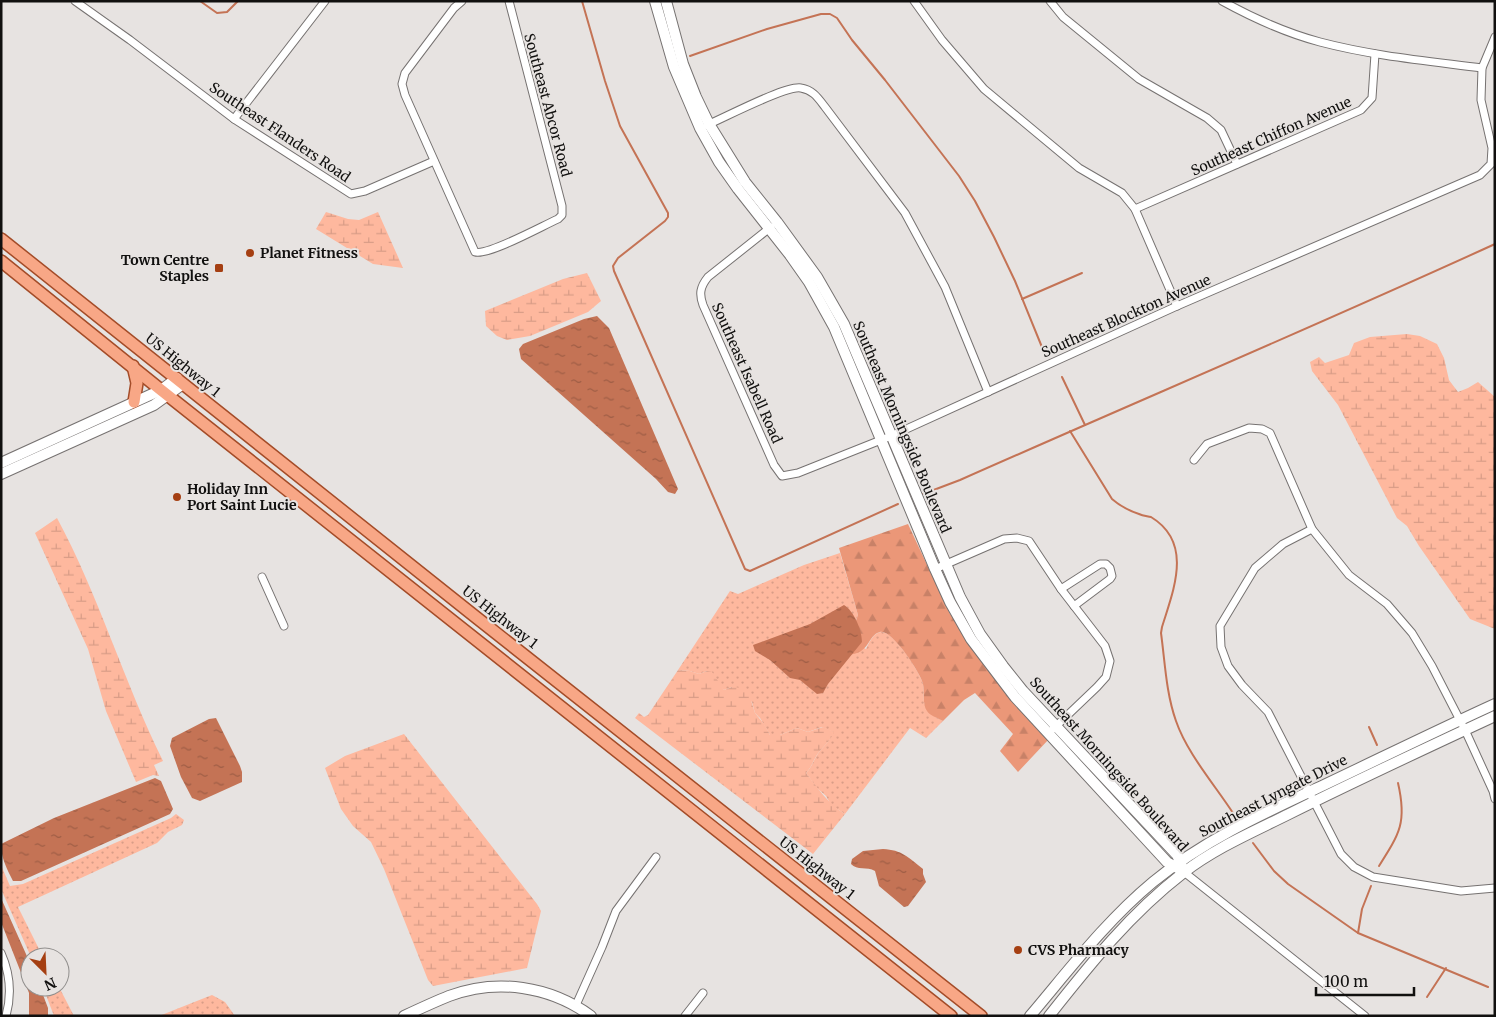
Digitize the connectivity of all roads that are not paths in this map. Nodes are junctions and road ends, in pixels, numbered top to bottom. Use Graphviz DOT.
graph roads {
  1 [pos="75,1"];
  2 [pos="325,1"];
  3 [pos="462,1"];
  4 [pos="509,1"];
  5 [pos="655,1"];
  6 [pos="666,1"];
  7 [pos="914,1"];
  8 [pos="1050,1"];
  9 [pos="1222,1"];
  10 [pos="670,36"];
  11 [pos="1495,37"];
  12 [pos="1375,54"];
  13 [pos="1482,68"];
  14 [pos="234,119"];
  15 [pos="705,126"];
  16 [pos="434,160"];
  17 [pos="1236,164"];
  18 [pos="1135,209"];
  19 [pos="777,222"];
  20 [pos="768,229"];
  21 [pos="1,239"];
  22 [pos="1,261"];
  23 [pos="1177,306"];
  24 [pos="133,366"];
  25 [pos="180,381"];
  26 [pos="165,392"];
  27 [pos="988,392"];
  28 [pos="134,402"];
  29 [pos="886,438"];
  30 [pos="1194,460"];
  31 [pos="1,463"];
  32 [pos="1,474"];
  33 [pos="782,476"];
  34 [pos="1312,529"];
  35 [pos="408,562"];
  36 [pos="380,563"];
  37 [pos="940,567"];
  38 [pos="262,576"];
  39 [pos="404,581"];
  40 [pos="432,582"];
  41 [pos="1061,589"];
  42 [pos="1074,606"];
  43 [pos="284,626"];
  44 [pos="1495,704"];
  45 [pos="1495,716"];
  46 [pos="1462,725"];
  47 [pos="1052,729"];
  48 [pos="1494,791"];
  49 [pos="1311,797"];
  50 [pos="1495,799"];
  51 [pos="714,806"];
  52 [pos="691,809"];
  53 [pos="706,821"];
  54 [pos="735,823"];
  55 [pos="656,858"];
  56 [pos="1178,864"];
  57 [pos="1184,872"];
  58 [pos="1495,888"];
  59 [pos="1,953"];
  60 [pos="703,992"];
  61 [pos="576,1005"];
  62 [pos="5,1013"];
  63 [pos="404,1016"];
  64 [pos="591,1016"];
  65 [pos="685,1016"];
  66 [pos="951,1016"];
  67 [pos="981,1016"];
  68 [pos="1030,1016"];
  69 [pos="1049,1016"];
  70 [pos="1365,1016"];
  1 -- 14 [label="street, Southeast Flanders Road"];
  2 -- 14 [label="street"];
  3 -- 16 [label="street"];
  4 -- 16 [label="street, Southeast Abcor Road"];
  5 -- 10 [label="street, Southeast Morningside Boulevard"];
  6 -- 10 [label="street, Southeast Morningside Boulevard"];
  7 -- 18 [label="street"];
  8 -- 17 [label="street"];
  9 -- 12 [label="street"];
  10 -- 15 [label="street, Southeast Morningside Boulevard"];
  11 -- 13 [label="street"];
  12 -- 13 [label="street"];
  12 -- 17 [label="street, Southeast Chiffon Avenue"];
  13 -- 23 [label="street, Southeast Blockton Avenue"];
  14 -- 16 [label="street, Southeast Flanders Road"];
  15 -- 19 [label="street, Southeast Morningside Boulevard"];
  15 -- 20 [label="street, Southeast Morningside Boulevard"];
  15 -- 27 [label="street"];
  17 -- 18 [label="street, Southeast Chiffon Avenue"];
  18 -- 23 [label="street"];
  19 -- 20 [label="street, Southeast Isabell Road"];
  19 -- 29 [label="street, Southeast Morningside Boulevard"];
  20 -- 29 [label="street, Southeast Morningside Boulevard"];
  20 -- 33 [label="street, Southeast Isabell Road"];
  21 -- 25 [label="main road, US Highway 1"];
  22 -- 24 [label="main road"];
  23 -- 27 [label="street, Southeast Blockton Avenue"];
  24 -- 26 [label="main road"];
  24 -- 28 [label="main road"];
  25 -- 26 [label="street"];
  25 -- 35 [label="main road, US Highway 1"];
  26 -- 28 [label="street"];
  26 -- 32 [label="street"];
  26 -- 36 [label="main road"];
  27 -- 29 [label="street, Southeast Blockton Avenue"];
  28 -- 31 [label="street"];
  29 -- 33 [label="street, Southeast Blockton Avenue"];
  29 -- 37 [label="street, Southeast Morningside Boulevard"];
  30 -- 34 [label="street"];
  34 -- 46 [label="street"];
  34 -- 49 [label="street"];
  35 -- 36 [label="main road"];
  35 -- 40 [label="main road, US Highway 1"];
  36 -- 39 [label="main road"];
  37 -- 41 [label="street"];
  37 -- 47 [label="street, Southeast Morningside Boulevard"];
  38 -- 43 [label="street"];
  39 -- 40 [label="main road"];
  39 -- 52 [label="main road"];
  40 -- 51 [label="main road, US Highway 1"];
  41 -- 42 [label="street"];
  41 -- 42 [label="street"];
  42 -- 47 [label="street"];
  44 -- 46 [label="street, Southeast Lyngate Drive"];
  45 -- 46 [label="street, Southeast Lyngate Drive"];
  46 -- 48 [label="street"];
  46 -- 49 [label="street, Southeast Lyngate Drive"];
  47 -- 56 [label="street, Southeast Morningside Boulevard"];
  48 -- 50 [label="street"];
  49 -- 56 [label="street, Southeast Lyngate Drive"];
  49 -- 57 [label="street, Southeast Lyngate Drive"];
  49 -- 58 [label="street"];
  51 -- 52 [label="main road"];
  51 -- 54 [label="main road, US Highway 1"];
  52 -- 53 [label="main road"];
  53 -- 54 [label="main road"];
  53 -- 66 [label="main road"];
  54 -- 67 [label="main road, US Highway 1"];
  55 -- 61 [label="street"];
  56 -- 57 [label="street, Southeast Morningside Boulevard"];
  56 -- 68 [label="street, Southeast Lyngate Drive"];
  57 -- 69 [label="street, Southeast Lyngate Drive"];
  57 -- 70 [label="street"];
  59 -- 62 [label="street"];
  60 -- 65 [label="street"];
  61 -- 63 [label="street"];
  61 -- 64 [label="street"];
}
